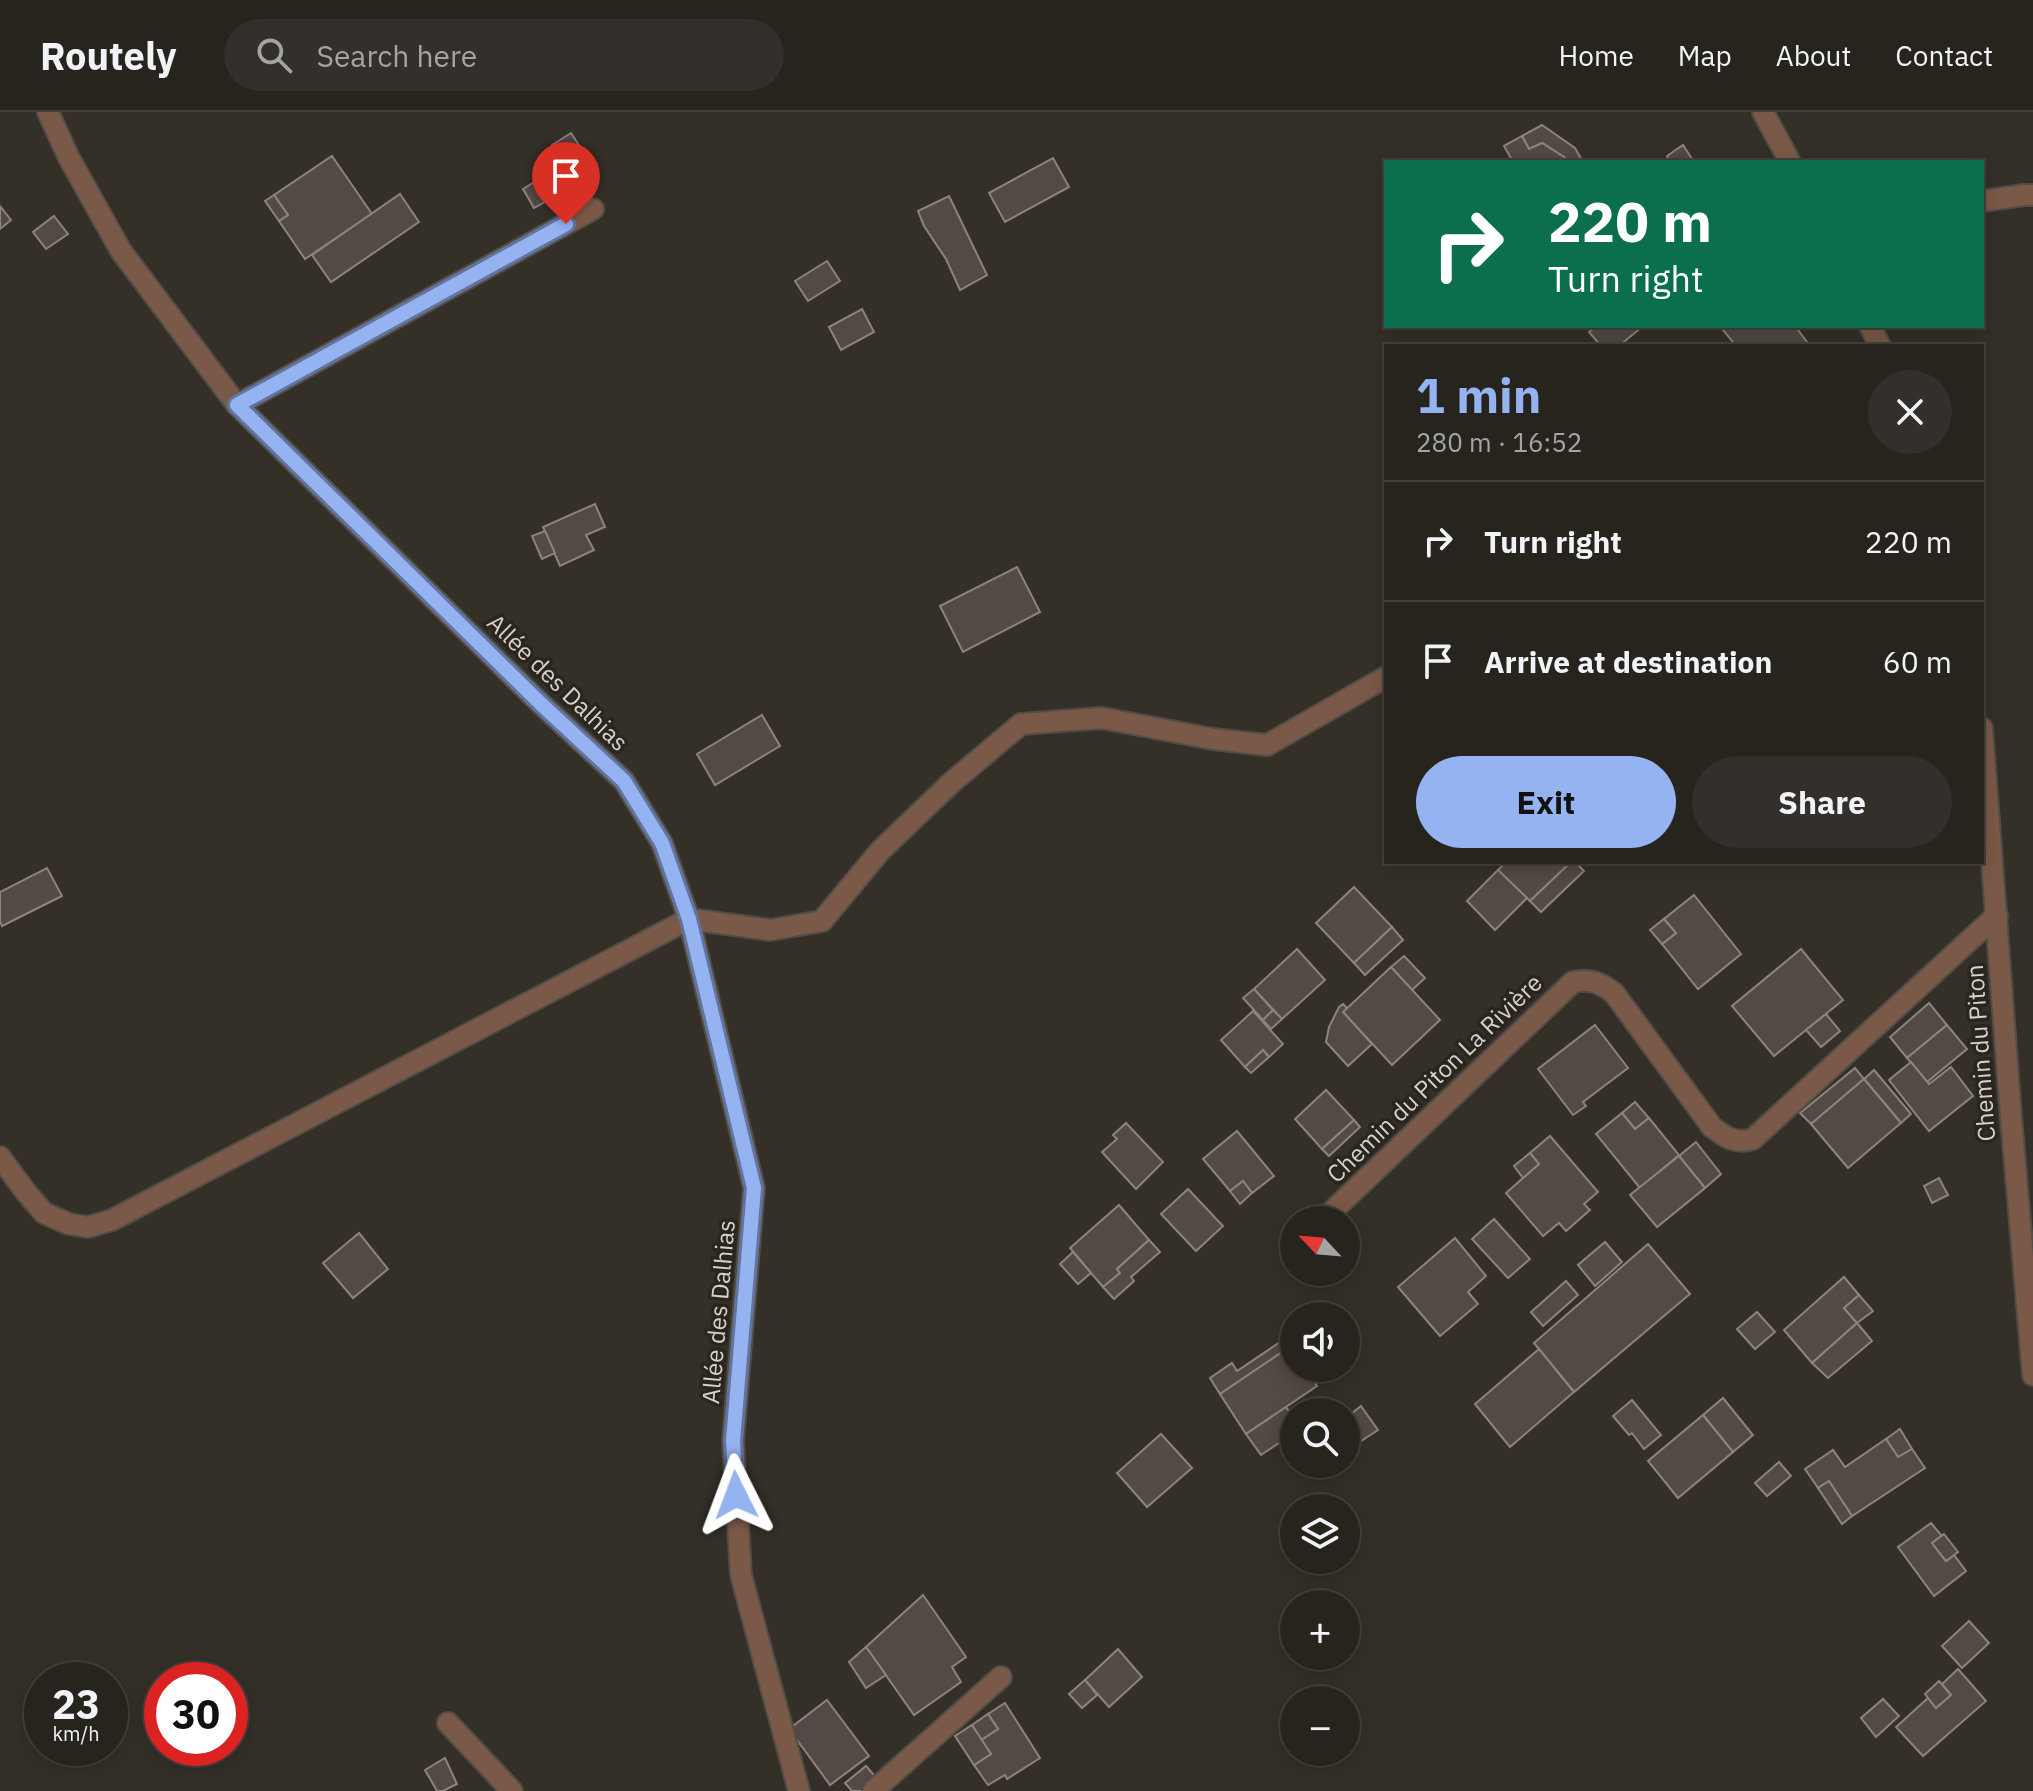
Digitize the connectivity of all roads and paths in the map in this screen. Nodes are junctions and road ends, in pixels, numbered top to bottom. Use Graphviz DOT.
graph roads {
  1 [pos="48,112"];
  2 [pos="1763,112"];
  3 [pos="1789,160"];
  4 [pos="2033,195"];
  5 [pos="1984,201"];
  6 [pos="593,209"];
  7 [pos="237,405"];
  8 [pos="1384,678"];
  9 [pos="1984,753"];
  10 [pos="1997,915"];
  11 [pos="689,919"];
  12 [pos="0,1157"];
  13 [pos="1338,1206"];
  14 [pos="2033,1375"];
  15 [pos="1001,1677"];
  16 [pos="448,1723"];
  17 [pos="500,1787"];
  18 [pos="799,1791"];
  19 [pos="873,1791"];
  1 -- 7 [label="street, Allée des Dalhias"];
  2 -- 3 [label="street"];
  4 -- 5 [label="street"];
  6 -- 7 [label="street"];
  7 -- 11 [label="street, Allée des Dalhias"];
  8 -- 11 [label="street"];
  9 -- 10 [label="street, Chemin du Piton"];
  10 -- 13 [label="street, Chemin du Piton La Rivière"];
  10 -- 14 [label="street, Chemin du Piton"];
  11 -- 12 [label="street"];
  11 -- 18 [label="street, Allée des Dalhias"];
  15 -- 19 [label="street"];
  16 -- 17 [label="street"];
}
